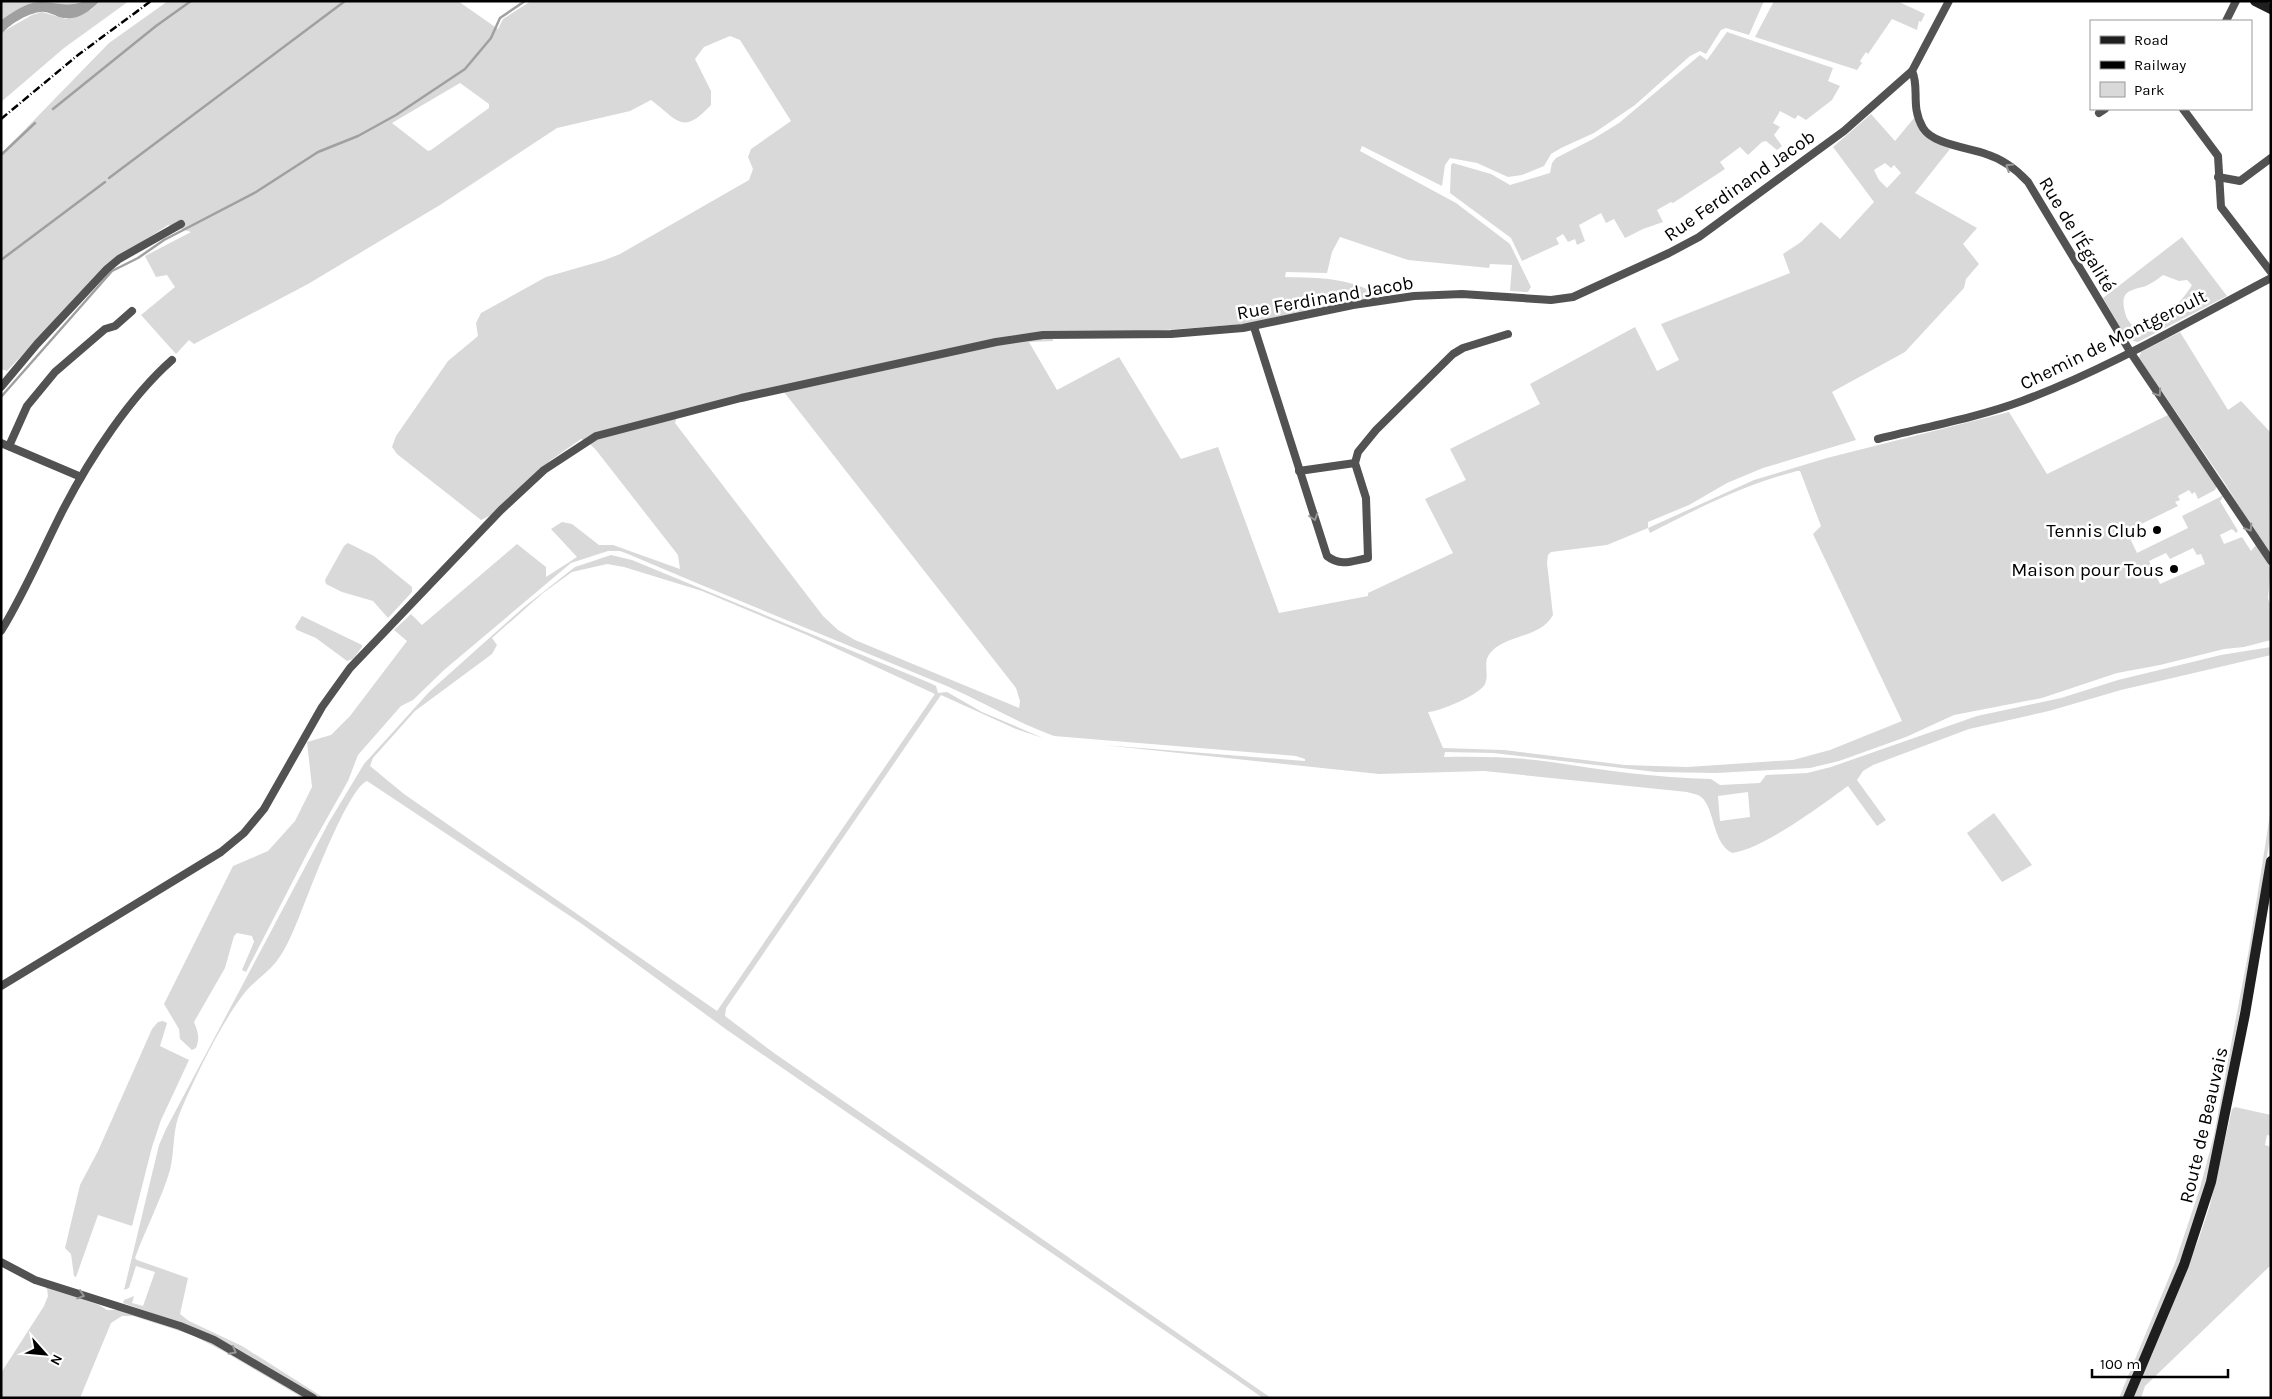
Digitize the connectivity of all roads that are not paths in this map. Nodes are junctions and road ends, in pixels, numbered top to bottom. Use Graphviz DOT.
graph roads {
  1 [pos="1949,1"];
  2 [pos="2236,1"];
  3 [pos="2255,1"];
  4 [pos="2271,9"];
  5 [pos="2226,20"];
  6 [pos="1912,71"];
  7 [pos="2184,110"];
  8 [pos="2271,158"];
  9 [pos="2218,177"];
  10 [pos="181,224"];
  11 [pos="2271,272"];
  12 [pos="2271,278"];
  13 [pos="132,311"];
  14 [pos="1254,326"];
  15 [pos="1508,334"];
  16 [pos="2131,353"];
  17 [pos="172,360"];
  18 [pos="1,387"];
  19 [pos="1878,439"];
  20 [pos="5,445"];
  21 [pos="1355,463"];
  22 [pos="1298,471"];
  23 [pos="81,477"];
  24 [pos="2271,561"];
  25 [pos="1,631"];
  26 [pos="2271,861"];
  27 [pos="1,986"];
  28 [pos="1,1262"];
  29 [pos="313,1398"];
  30 [pos="2128,1398"];
  1 -- 6 [label="street, Rue Ferdinand Jacob"];
  2 -- 5 [label="street"];
  3 -- 4 [label="main road"];
  6 -- 14 [label="street, Rue Ferdinand Jacob"];
  16 -- 6 [label="street, Rue de l'Égalité, one-way"];
  7 -- 9 [label="street"];
  8 -- 9 [label="street"];
  9 -- 11 [label="street"];
  10 -- 18 [label="street"];
  12 -- 16 [label="street, Chemin de Montgeroult"];
  13 -- 20 [label="street"];
  14 -- 22 [label="street"];
  14 -- 27 [label="street, Rue Ferdinand Jacob"];
  15 -- 21 [label="street"];
  16 -- 19 [label="street, Chemin de Montgeroult"];
  16 -- 24 [label="street, Rue de l'Égalité, one-way"];
  17 -- 23 [label="street"];
  20 -- 23 [label="street"];
  21 -- 22 [label="street"];
  22 -- 21 [label="street, one-way"];
  23 -- 25 [label="street"];
  26 -- 30 [label="main road, Route de Beauvais"];
  28 -- 29 [label="street, one-way"];
}
